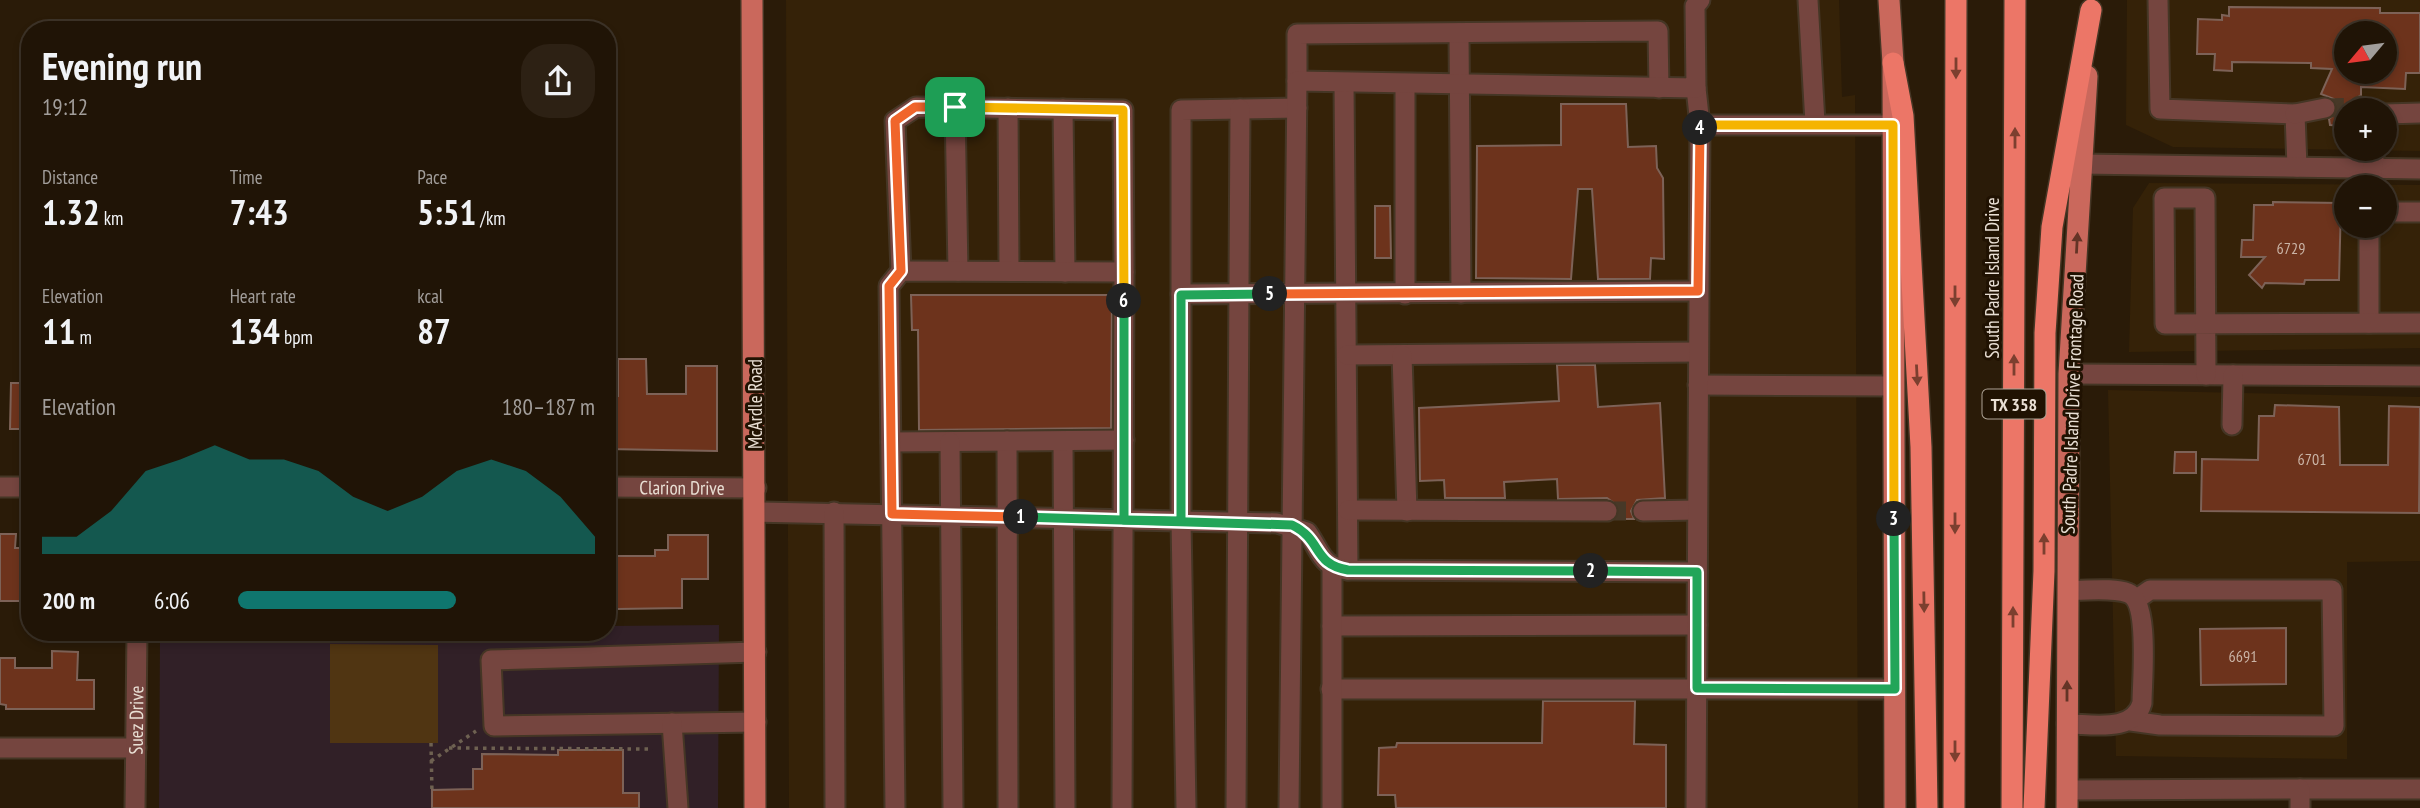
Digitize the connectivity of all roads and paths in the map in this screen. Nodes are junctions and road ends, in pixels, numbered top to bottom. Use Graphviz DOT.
graph roads {
  1 [pos="752,0"];
  2 [pos="1700,0"];
  3 [pos="1808,0"];
  4 [pos="1889,0"];
  5 [pos="1956,0"];
  6 [pos="2015,0"];
  7 [pos="2158,0"];
  8 [pos="2091,5"];
  9 [pos="1459,33"];
  10 [pos="1893,63"];
  11 [pos="1297,81"];
  12 [pos="1344,84"];
  13 [pos="1405,85"];
  14 [pos="1460,86"];
  15 [pos="1659,88"];
  16 [pos="1696,88"];
  17 [pos="955,107"];
  18 [pos="1008,108"];
  19 [pos="1297,108"];
  20 [pos="2326,108"];
  21 [pos="1063,109"];
  22 [pos="1240,109"];
  23 [pos="2420,113"];
  24 [pos="2295,114"];
  25 [pos="2397,114"];
  26 [pos="1815,123"];
  27 [pos="1700,125"];
  28 [pos="1893,125"];
  29 [pos="2081,164"];
  30 [pos="2164,166"];
  31 [pos="2204,166"];
  32 [pos="2297,167"];
  33 [pos="2372,168"];
  34 [pos="2420,169"];
  35 [pos="2164,198"];
  36 [pos="2205,198"];
  37 [pos="2397,212"];
  38 [pos="2420,212"];
  39 [pos="2370,238"];
  40 [pos="901,271"];
  41 [pos="958,271"];
  42 [pos="1009,271"];
  43 [pos="1065,272"];
  44 [pos="1124,272"];
  45 [pos="1698,291"];
  46 [pos="1238,293"];
  47 [pos="1405,293"];
  48 [pos="1461,293"];
  49 [pos="1293,294"];
  50 [pos="1346,294"];
  51 [pos="1181,295"];
  52 [pos="2369,323"];
  53 [pos="2420,323"];
  54 [pos="2205,324"];
  55 [pos="1698,352"];
  56 [pos="1346,355"];
  57 [pos="1402,355"];
  58 [pos="2069,374"];
  59 [pos="2206,375"];
  60 [pos="2233,375"];
  61 [pos="2420,376"];
  62 [pos="1698,385"];
  63 [pos="1894,386"];
  64 [pos="2232,425"];
  65 [pos="1124,440"];
  66 [pos="1007,441"];
  67 [pos="1063,441"];
  68 [pos="891,442"];
  69 [pos="950,442"];
  70 [pos="21,486"];
  71 [pos="0,487"];
  72 [pos="616,487"];
  73 [pos="756,488"];
  74 [pos="1348,510"];
  75 [pos="1407,510"];
  76 [pos="1643,510"];
  77 [pos="1698,510"];
  78 [pos="1607,511"];
  79 [pos="756,512"];
  80 [pos="834,512"];
  81 [pos="892,514"];
  82 [pos="950,515"];
  83 [pos="1007,517"];
  84 [pos="1063,518"];
  85 [pos="1124,520"];
  86 [pos="1181,521"];
  87 [pos="1236,522"];
  88 [pos="1292,525"];
  89 [pos="1340,569"];
  90 [pos="1697,572"];
  91 [pos="2068,590"];
  92 [pos="2137,599"];
  93 [pos="1697,625"];
  94 [pos="1332,626"];
  95 [pos="136,641"];
  96 [pos="756,652"];
  97 [pos="1697,688"];
  98 [pos="1331,689"];
  99 [pos="1895,689"];
  100 [pos="494,719"];
  101 [pos="2131,721"];
  102 [pos="756,722"];
  103 [pos="673,723"];
  104 [pos="2067,724"];
  105 [pos="431,743"];
  106 [pos="0,748"];
  107 [pos="136,748"];
  108 [pos="449,748"];
  109 [pos="653,749"];
  110 [pos="430,761"];
  111 [pos="2420,789"];
  112 [pos="432,794"];
  113 [pos="2067,799"];
  114 [pos="2300,799"];
  115 [pos="135,808"];
  116 [pos="678,808"];
  117 [pos="755,808"];
  118 [pos="835,808"];
  119 [pos="895,808"];
  120 [pos="953,808"];
  121 [pos="1008,808"];
  122 [pos="1065,808"];
  123 [pos="1122,808"];
  124 [pos="1186,808"];
  125 [pos="1236,808"];
  126 [pos="1289,808"];
  127 [pos="1332,808"];
  128 [pos="1696,808"];
  129 [pos="1895,808"];
  130 [pos="1927,808"];
  131 [pos="1954,808"];
  132 [pos="2012,808"];
  133 [pos="2034,808"];
  1 -- 73 [label="main road, McArdle Road"];
  2 -- 16 [label="street"];
  3 -- 26 [label="street"];
  4 -- 10 [label="main road"];
  5 -- 131 [label="highway, South Padre Island Drive / TX 358, one-way"];
  132 -- 6 [label="highway, South Padre Island Drive / TX 358, one-way"];
  7 -- 24 [label="street"];
  8 -- 29 [label="main road, South Padre Island Drive Frontage Road"];
  133 -- 8 [label="highway, one-way"];
  9 -- 11 [label="street"];
  9 -- 14 [label="street"];
  9 -- 15 [label="street"];
  10 -- 28 [label="main road"];
  10 -- 130 [label="highway, one-way"];
  11 -- 12 [label="street"];
  11 -- 19 [label="street"];
  12 -- 13 [label="street"];
  12 -- 50 [label="street"];
  13 -- 14 [label="street"];
  13 -- 47 [label="street"];
  14 -- 15 [label="street"];
  14 -- 48 [label="street"];
  15 -- 16 [label="street"];
  16 -- 27 [label="street"];
  17 -- 18 [label="street"];
  17 -- 40 [label="street"];
  17 -- 41 [label="street"];
  18 -- 21 [label="street"];
  18 -- 42 [label="street"];
  19 -- 22 [label="street"];
  19 -- 49 [label="street"];
  20 -- 24 [label="street"];
  21 -- 43 [label="street"];
  21 -- 44 [label="street"];
  22 -- 46 [label="street"];
  22 -- 51 [label="street"];
  23 -- 25 [label="street"];
  24 -- 32 [label="street"];
  26 -- 27 [label="street"];
  26 -- 28 [label="street"];
  27 -- 45 [label="street"];
  28 -- 63 [label="main road"];
  29 -- 30 [label="street"];
  58 -- 29 [label="main road, South Padre Island Drive Frontage Road, one-way"];
  30 -- 31 [label="street"];
  30 -- 35 [label="street"];
  31 -- 32 [label="street"];
  31 -- 36 [label="street"];
  32 -- 33 [label="street"];
  33 -- 34 [label="street"];
  35 -- 36 [label="street"];
  35 -- 54 [label="street"];
  36 -- 54 [label="street"];
  37 -- 38 [label="street"];
  39 -- 52 [label="street"];
  40 -- 41 [label="street"];
  40 -- 68 [label="street"];
  41 -- 42 [label="street"];
  42 -- 43 [label="street"];
  43 -- 44 [label="street"];
  44 -- 65 [label="street"];
  45 -- 48 [label="street"];
  45 -- 55 [label="street"];
  46 -- 49 [label="street"];
  46 -- 51 [label="street"];
  46 -- 87 [label="street"];
  47 -- 48 [label="street"];
  47 -- 50 [label="street"];
  49 -- 50 [label="street"];
  49 -- 88 [label="street"];
  50 -- 56 [label="street"];
  51 -- 86 [label="street"];
  52 -- 53 [label="street"];
  52 -- 54 [label="street"];
  54 -- 59 [label="street"];
  55 -- 57 [label="street"];
  55 -- 62 [label="street"];
  56 -- 57 [label="street"];
  56 -- 74 [label="street"];
  57 -- 75 [label="street"];
  58 -- 59 [label="street"];
  58 -- 91 [label="main road, South Padre Island Drive Frontage Road"];
  59 -- 60 [label="street"];
  60 -- 61 [label="street"];
  60 -- 64 [label="street"];
  62 -- 63 [label="street"];
  62 -- 77 [label="street"];
  63 -- 99 [label="main road"];
  65 -- 67 [label="street"];
  65 -- 85 [label="street"];
  66 -- 67 [label="street"];
  66 -- 69 [label="street"];
  66 -- 83 [label="street"];
  67 -- 84 [label="street"];
  68 -- 69 [label="street"];
  68 -- 81 [label="street"];
  69 -- 82 [label="street"];
  70 -- 71 [label="street"];
  72 -- 73 [label="street, Clarion Drive"];
  73 -- 79 [label="main road, McArdle Road"];
  74 -- 75 [label="street"];
  74 -- 89 [label="street"];
  75 -- 78 [label="street"];
  76 -- 77 [label="street"];
  77 -- 90 [label="street"];
  79 -- 80 [label="street"];
  79 -- 96 [label="main road, McArdle Road"];
  80 -- 81 [label="street"];
  80 -- 118 [label="street"];
  81 -- 82 [label="street"];
  81 -- 119 [label="street"];
  82 -- 83 [label="street"];
  82 -- 120 [label="street"];
  83 -- 84 [label="street"];
  83 -- 121 [label="street"];
  84 -- 85 [label="street"];
  84 -- 122 [label="street"];
  85 -- 86 [label="street"];
  85 -- 123 [label="street"];
  86 -- 87 [label="street"];
  86 -- 124 [label="street"];
  87 -- 88 [label="street"];
  87 -- 125 [label="street"];
  88 -- 89 [label="street"];
  88 -- 126 [label="street"];
  89 -- 90 [label="street"];
  89 -- 94 [label="street"];
  90 -- 93 [label="street"];
  91 -- 92 [label="street"];
  104 -- 91 [label="main road, South Padre Island Drive Frontage Road, one-way"];
  92 -- 101 [label="street"];
  92 -- 101 [label="street"];
  93 -- 94 [label="street"];
  93 -- 97 [label="street"];
  94 -- 98 [label="street"];
  95 -- 107 [label="street, Suez Drive"];
  96 -- 100 [label="street"];
  96 -- 102 [label="main road, McArdle Road"];
  97 -- 98 [label="street"];
  97 -- 99 [label="street"];
  97 -- 128 [label="street"];
  98 -- 127 [label="street"];
  99 -- 129 [label="main road"];
  100 -- 103 [label="street"];
  100 -- 108 [label="path"];
  101 -- 104 [label="street"];
  102 -- 103 [label="street"];
  102 -- 117 [label="main road, McArdle Road"];
  103 -- 116 [label="street"];
  104 -- 113 [label="main road, South Padre Island Drive Frontage Road"];
  105 -- 110 [label="path"];
  106 -- 107 [label="street"];
  107 -- 115 [label="street, Suez Drive"];
  108 -- 109 [label="path"];
  108 -- 110 [label="path"];
  110 -- 112 [label="path"];
  111 -- 114 [label="street"];
  113 -- 114 [label="street"];
}
